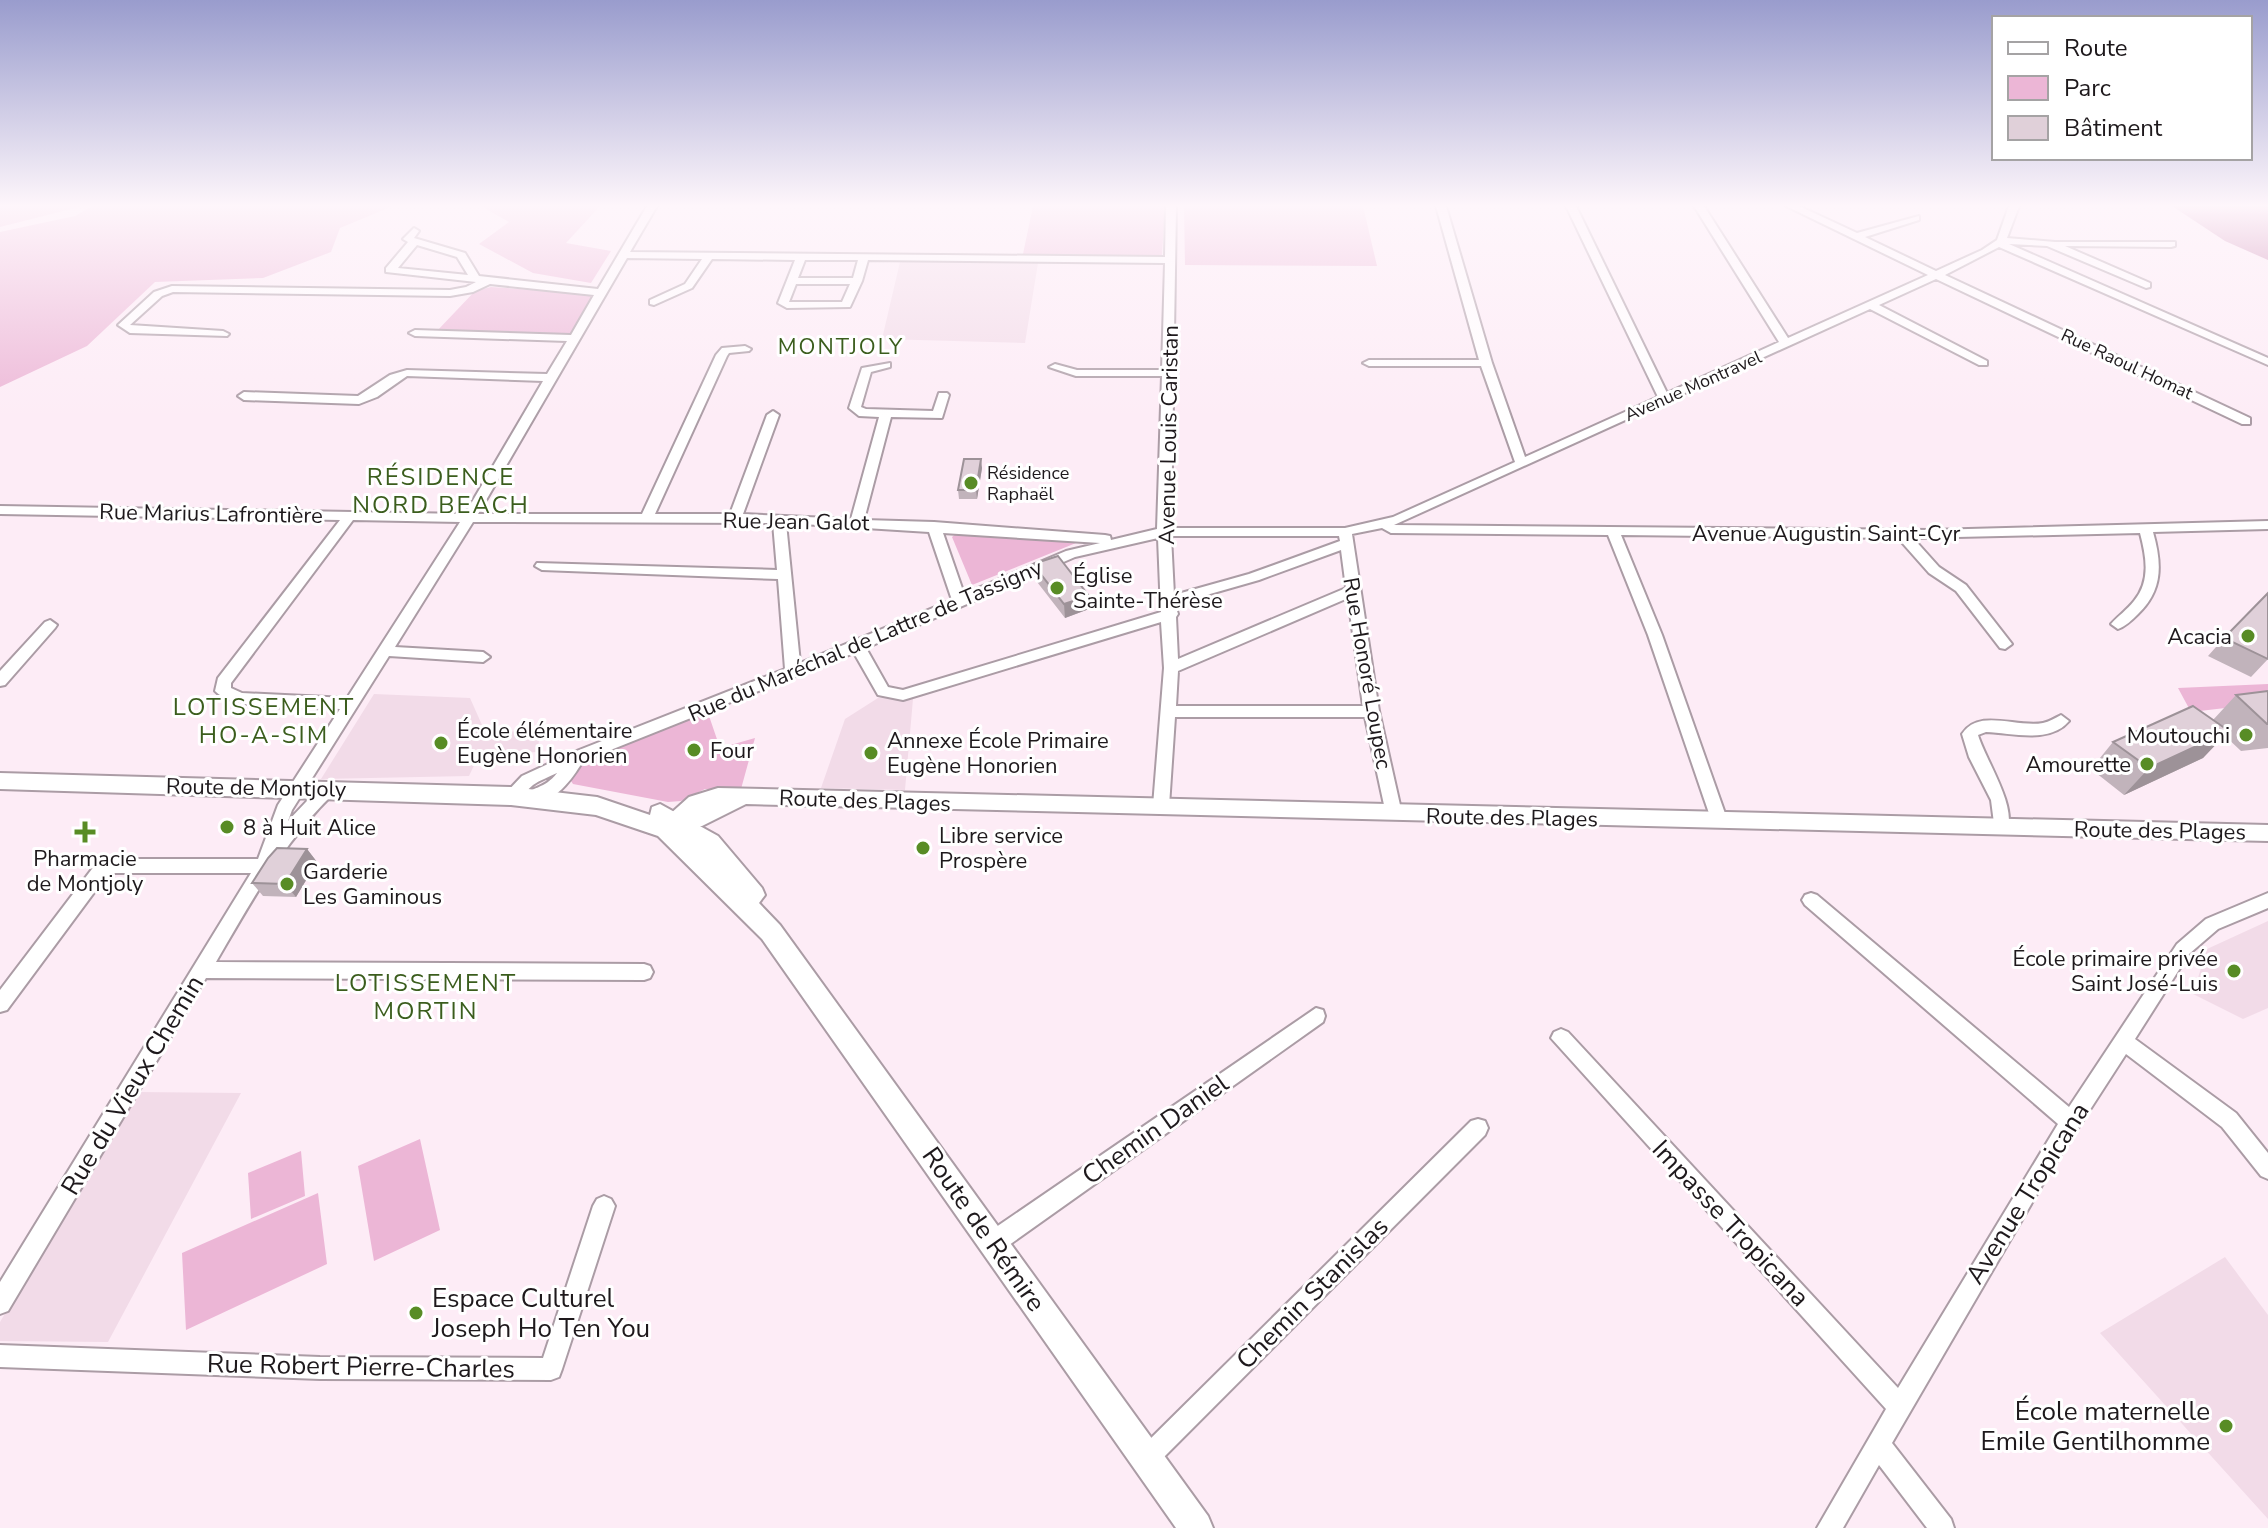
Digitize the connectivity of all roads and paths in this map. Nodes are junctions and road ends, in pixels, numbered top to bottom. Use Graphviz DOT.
graph roads {
  1 [pos="456,277"];
  2 [pos="479,277"];
  3 [pos="610,277"];
  4 [pos="699,277"];
  5 [pos="793,277"];
  6 [pos="858,277"];
  7 [pos="1170,277"];
  8 [pos="1461,277"];
  9 [pos="1606,277"];
  10 [pos="1744,277"];
  11 [pos="1935,277"];
  12 [pos="1941,277"];
  13 [pos="2078,277"];
  14 [pos="2128,277"];
  15 [pos="481,280"];
  16 [pos="792,281"];
  17 [pos="857,281"];
  18 [pos="2146,285"];
  19 [pos="604,287"];
  20 [pos="654,302"];
  21 [pos="1871,305"];
  22 [pos="415,333"];
  23 [pos="223,334"];
  24 [pos="574,338"];
  25 [pos="1786,344"];
  26 [pos="745,349"];
  27 [pos="2268,362"];
  28 [pos="1369,363"];
  29 [pos="1486,363"];
  30 [pos="1983,363"];
  31 [pos="886,365"];
  32 [pos="1055,367"];
  33 [pos="1168,373"];
  34 [pos="549,378"];
  35 [pos="943,395"];
  36 [pos="244,396"];
  37 [pos="1664,398"];
  38 [pos="886,414"];
  39 [pos="773,415"];
  40 [pos="2246,421"];
  41 [pos="1521,462"];
  42 [pos="0,510"];
  43 [pos="350,515"];
  44 [pos="469,518"];
  45 [pos="776,518"];
  46 [pos="735,519"];
  47 [pos="646,520"];
  48 [pos="857,521"];
  49 [pos="1386,524"];
  50 [pos="2268,525"];
  51 [pos="934,526"];
  52 [pos="1613,531"];
  53 [pos="2146,531"];
  54 [pos="1164,532"];
  55 [pos="1902,534"];
  56 [pos="1345,538"];
  57 [pos="1123,540"];
  58 [pos="542,566"];
  59 [pos="784,575"];
  60 [pos="1352,591"];
  61 [pos="960,602"];
  62 [pos="1170,608"];
  63 [pos="2118,624"];
  64 [pos="50,625"];
  65 [pos="2005,644"];
  66 [pos="857,645"];
  67 [pos="384,651"];
  68 [pos="483,657"];
  69 [pos="1171,668"];
  70 [pos="793,672"];
  71 [pos="0,681"];
  72 [pos="353,704"];
  73 [pos="1371,711"];
  74 [pos="1166,712"];
  75 [pos="2061,721"];
  76 [pos="580,756"];
  77 [pos="0,781"];
  78 [pos="329,788"];
  79 [pos="555,788"];
  80 [pos="296,789"];
  81 [pos="521,797"];
  82 [pos="757,797"];
  83 [pos="1161,806"];
  84 [pos="715,810"];
  85 [pos="1394,814"];
  86 [pos="1720,822"];
  87 [pos="670,826"];
  88 [pos="2001,826"];
  89 [pos="2268,833"];
  90 [pos="710,842"];
  91 [pos="264,866"];
  92 [pos="1811,900"];
  93 [pos="2268,900"];
  94 [pos="771,932"];
  95 [pos="200,970"];
  96 [pos="644,972"];
  97 [pos="0,1004"];
  98 [pos="1316,1016"];
  99 [pos="1561,1038"];
  100 [pos="2123,1041"];
  101 [pos="2070,1121"];
  102 [pos="1478,1128"];
  103 [pos="2268,1169"];
  104 [pos="604,1206"];
  105 [pos="994,1242"];
  106 [pos="10,1271"];
  107 [pos="0,1303"];
  108 [pos="0,1356"];
  109 [pos="1901,1408"];
  110 [pos="1879,1445"];
  111 [pos="1146,1459"];
  112 [pos="1196,1528"];
  113 [pos="1829,1528"];
  114 [pos="1942,1528"];
  1 -- 15 [label="street"];
  2 -- 15 [label="street"];
  3 -- 19 [label="street, Rue du Vieux Chemin"];
  4 -- 20 [label="street"];
  5 -- 16 [label="street"];
  6 -- 17 [label="street"];
  7 -- 33 [label="street, Avenue Louis Caristan"];
  8 -- 29 [label="street"];
  9 -- 37 [label="street"];
  10 -- 25 [label="street"];
  11 -- 21 [label="street, Avenue Montravel"];
  12 -- 40 [label="street, Rue Raoul Homat"];
  13 -- 27 [label="street"];
  14 -- 18 [label="street"];
  15 -- 19 [label="street"];
  15 -- 23 [label="street"];
  16 -- 17 [label="street"];
  16 -- 17 [label="street"];
  19 -- 24 [label="street, Rue du Vieux Chemin"];
  21 -- 25 [label="street, Avenue Montravel"];
  21 -- 30 [label="street"];
  22 -- 24 [label="street"];
  24 -- 34 [label="street, Rue du Vieux Chemin"];
  25 -- 37 [label="street, Avenue Montravel"];
  26 -- 47 [label="street"];
  28 -- 29 [label="street"];
  29 -- 41 [label="street"];
  31 -- 38 [label="street"];
  32 -- 33 [label="street"];
  33 -- 54 [label="street, Avenue Louis Caristan"];
  34 -- 36 [label="street"];
  34 -- 44 [label="street, Rue du Vieux Chemin"];
  35 -- 38 [label="street"];
  37 -- 41 [label="street, Avenue Montravel"];
  38 -- 48 [label="street"];
  39 -- 46 [label="street"];
  41 -- 49 [label="street, Avenue Montravel"];
  42 -- 43 [label="street, Rue Marius Lafrontière"];
  43 -- 44 [label="street, Rue Marius Lafrontière"];
  43 -- 72 [label="street"];
  44 -- 47 [label="street, Rue Jean Galot"];
  44 -- 67 [label="street, Rue du Vieux Chemin"];
  45 -- 46 [label="street, Rue Jean Galot"];
  45 -- 48 [label="street, Rue Jean Galot"];
  45 -- 59 [label="street"];
  46 -- 47 [label="street, Rue Jean Galot"];
  48 -- 51 [label="street, Rue Jean Galot"];
  49 -- 52 [label="street, Avenue Augustin Saint-Cyr"];
  49 -- 56 [label="street, Avenue Montravel"];
  50 -- 53 [label="street, Avenue Augustin Saint-Cyr"];
  51 -- 57 [label="street, Rue Jean Galot"];
  51 -- 61 [label="street"];
  52 -- 55 [label="street, Avenue Augustin Saint-Cyr"];
  52 -- 86 [label="street"];
  53 -- 55 [label="street, Avenue Augustin Saint-Cyr"];
  53 -- 63 [label="street"];
  54 -- 56 [label="street, Rue du Maréchal de Lattre de Tassigny"];
  54 -- 57 [label="street, Rue du Maréchal de Lattre de Tassigny"];
  54 -- 62 [label="street, Avenue Louis Caristan"];
  55 -- 65 [label="street"];
  56 -- 60 [label="street, Rue Honoré Loupec"];
  56 -- 62 [label="street"];
  57 -- 61 [label="street, Rue du Maréchal de Lattre de Tassigny"];
  58 -- 59 [label="street"];
  59 -- 70 [label="street"];
  60 -- 69 [label="street"];
  60 -- 73 [label="street, Rue Honoré Loupec"];
  61 -- 66 [label="street, Rue du Maréchal de Lattre de Tassigny"];
  62 -- 66 [label="street"];
  62 -- 69 [label="street, Avenue Louis Caristan"];
  64 -- 71 [label="street"];
  66 -- 70 [label="street, Rue du Maréchal de Lattre de Tassigny"];
  67 -- 68 [label="street"];
  67 -- 72 [label="street, Rue du Vieux Chemin"];
  69 -- 74 [label="street, Avenue Louis Caristan"];
  70 -- 76 [label="street, Rue du Maréchal de Lattre de Tassigny"];
  72 -- 80 [label="street, Rue du Vieux Chemin"];
  73 -- 74 [label="street"];
  73 -- 85 [label="street, Rue Honoré Loupec"];
  74 -- 83 [label="street, Avenue Louis Caristan"];
  75 -- 88 [label="street"];
  76 -- 79 [label="street"];
  76 -- 81 [label="street, Rue du Maréchal de Lattre de Tassigny"];
  77 -- 80 [label="main road, Route de Montjoly"];
  78 -- 80 [label="main road, Route de Montjoly"];
  78 -- 81 [label="main road, Route de Montjoly"];
  78 -- 91 [label="street, Rue du Vieux Chemin"];
  79 -- 81 [label="main road, Route de Rémire"];
  79 -- 87 [label="main road, Route de Rémire"];
  80 -- 91 [label="street, Rue du Vieux Chemin"];
  81 -- 87 [label="main road, Route de Rémire"];
  82 -- 83 [label="street, Route des Plages"];
  82 -- 84 [label="street, Route des Plages"];
  82 -- 87 [label="street, Route des Plages"];
  83 -- 85 [label="street, Route des Plages"];
  84 -- 87 [label="street, Route des Plages"];
  84 -- 90 [label="street"];
  85 -- 86 [label="street, Route des Plages"];
  86 -- 88 [label="street, Route des Plages"];
  87 -- 90 [label="main road, Route de Rémire"];
  87 -- 94 [label="main road, Route de Rémire"];
  88 -- 89 [label="street, Route des Plages"];
  90 -- 94 [label="main road, Route de Rémire"];
  91 -- 95 [label="street, Rue du Vieux Chemin"];
  91 -- 97 [label="street"];
  92 -- 101 [label="street"];
  93 -- 100 [label="street, Avenue Tropicana"];
  94 -- 105 [label="main road, Route de Rémire"];
  95 -- 96 [label="street"];
  95 -- 106 [label="street, Rue du Vieux Chemin"];
  98 -- 105 [label="street, Chemin Daniel"];
  99 -- 109 [label="street, Impasse Tropicana"];
  100 -- 101 [label="street, Avenue Tropicana"];
  100 -- 103 [label="street"];
  101 -- 109 [label="street, Avenue Tropicana"];
  102 -- 111 [label="street, Chemin Stanislas"];
  104 -- 108 [label="street, Rue Robert Pierre-Charles"];
  105 -- 111 [label="main road, Route de Rémire"];
  106 -- 107 [label="street, Rue du Vieux Chemin"];
  109 -- 110 [label="street, Avenue Tropicana"];
  110 -- 113 [label="street, Avenue Tropicana"];
  110 -- 114 [label="street"];
  111 -- 112 [label="main road, Route de Rémire"];
}
